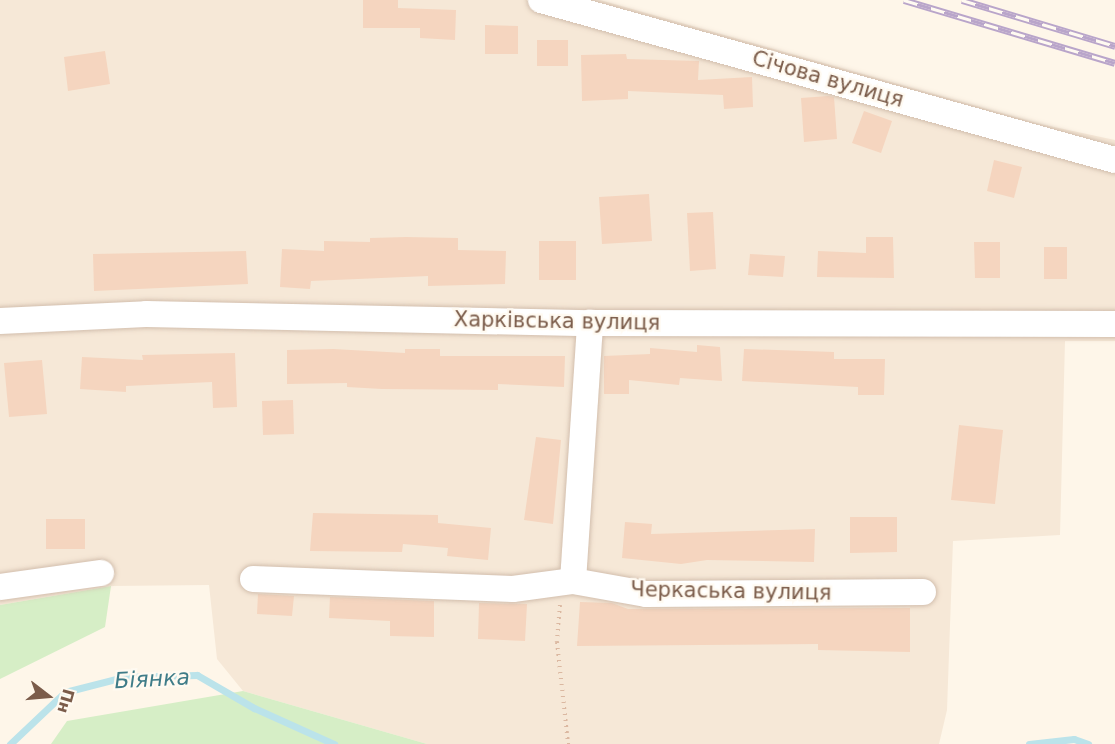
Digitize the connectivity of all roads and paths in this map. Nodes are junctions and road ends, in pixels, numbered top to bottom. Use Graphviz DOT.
graph roads {
  1 [pos="541,0"];
  2 [pos="1115,160"];
  3 [pos="0,321"];
  4 [pos="590,323"];
  5 [pos="1115,324"];
  6 [pos="101,573"];
  7 [pos="253,579"];
  8 [pos="573,581"];
  9 [pos="0,587"];
  10 [pos="923,592"];
  11 [pos="568,744"];
  1 -- 2 [label="street, Січова вулиця"];
  3 -- 4 [label="street, Харківська вулиця"];
  4 -- 5 [label="street, Харківська вулиця"];
  4 -- 8 [label="street"];
  6 -- 9 [label="street"];
  7 -- 8 [label="street, Черкаська вулиця"];
  8 -- 10 [label="street, Черкаська вулиця"];
  8 -- 11 [label="path"];
}
